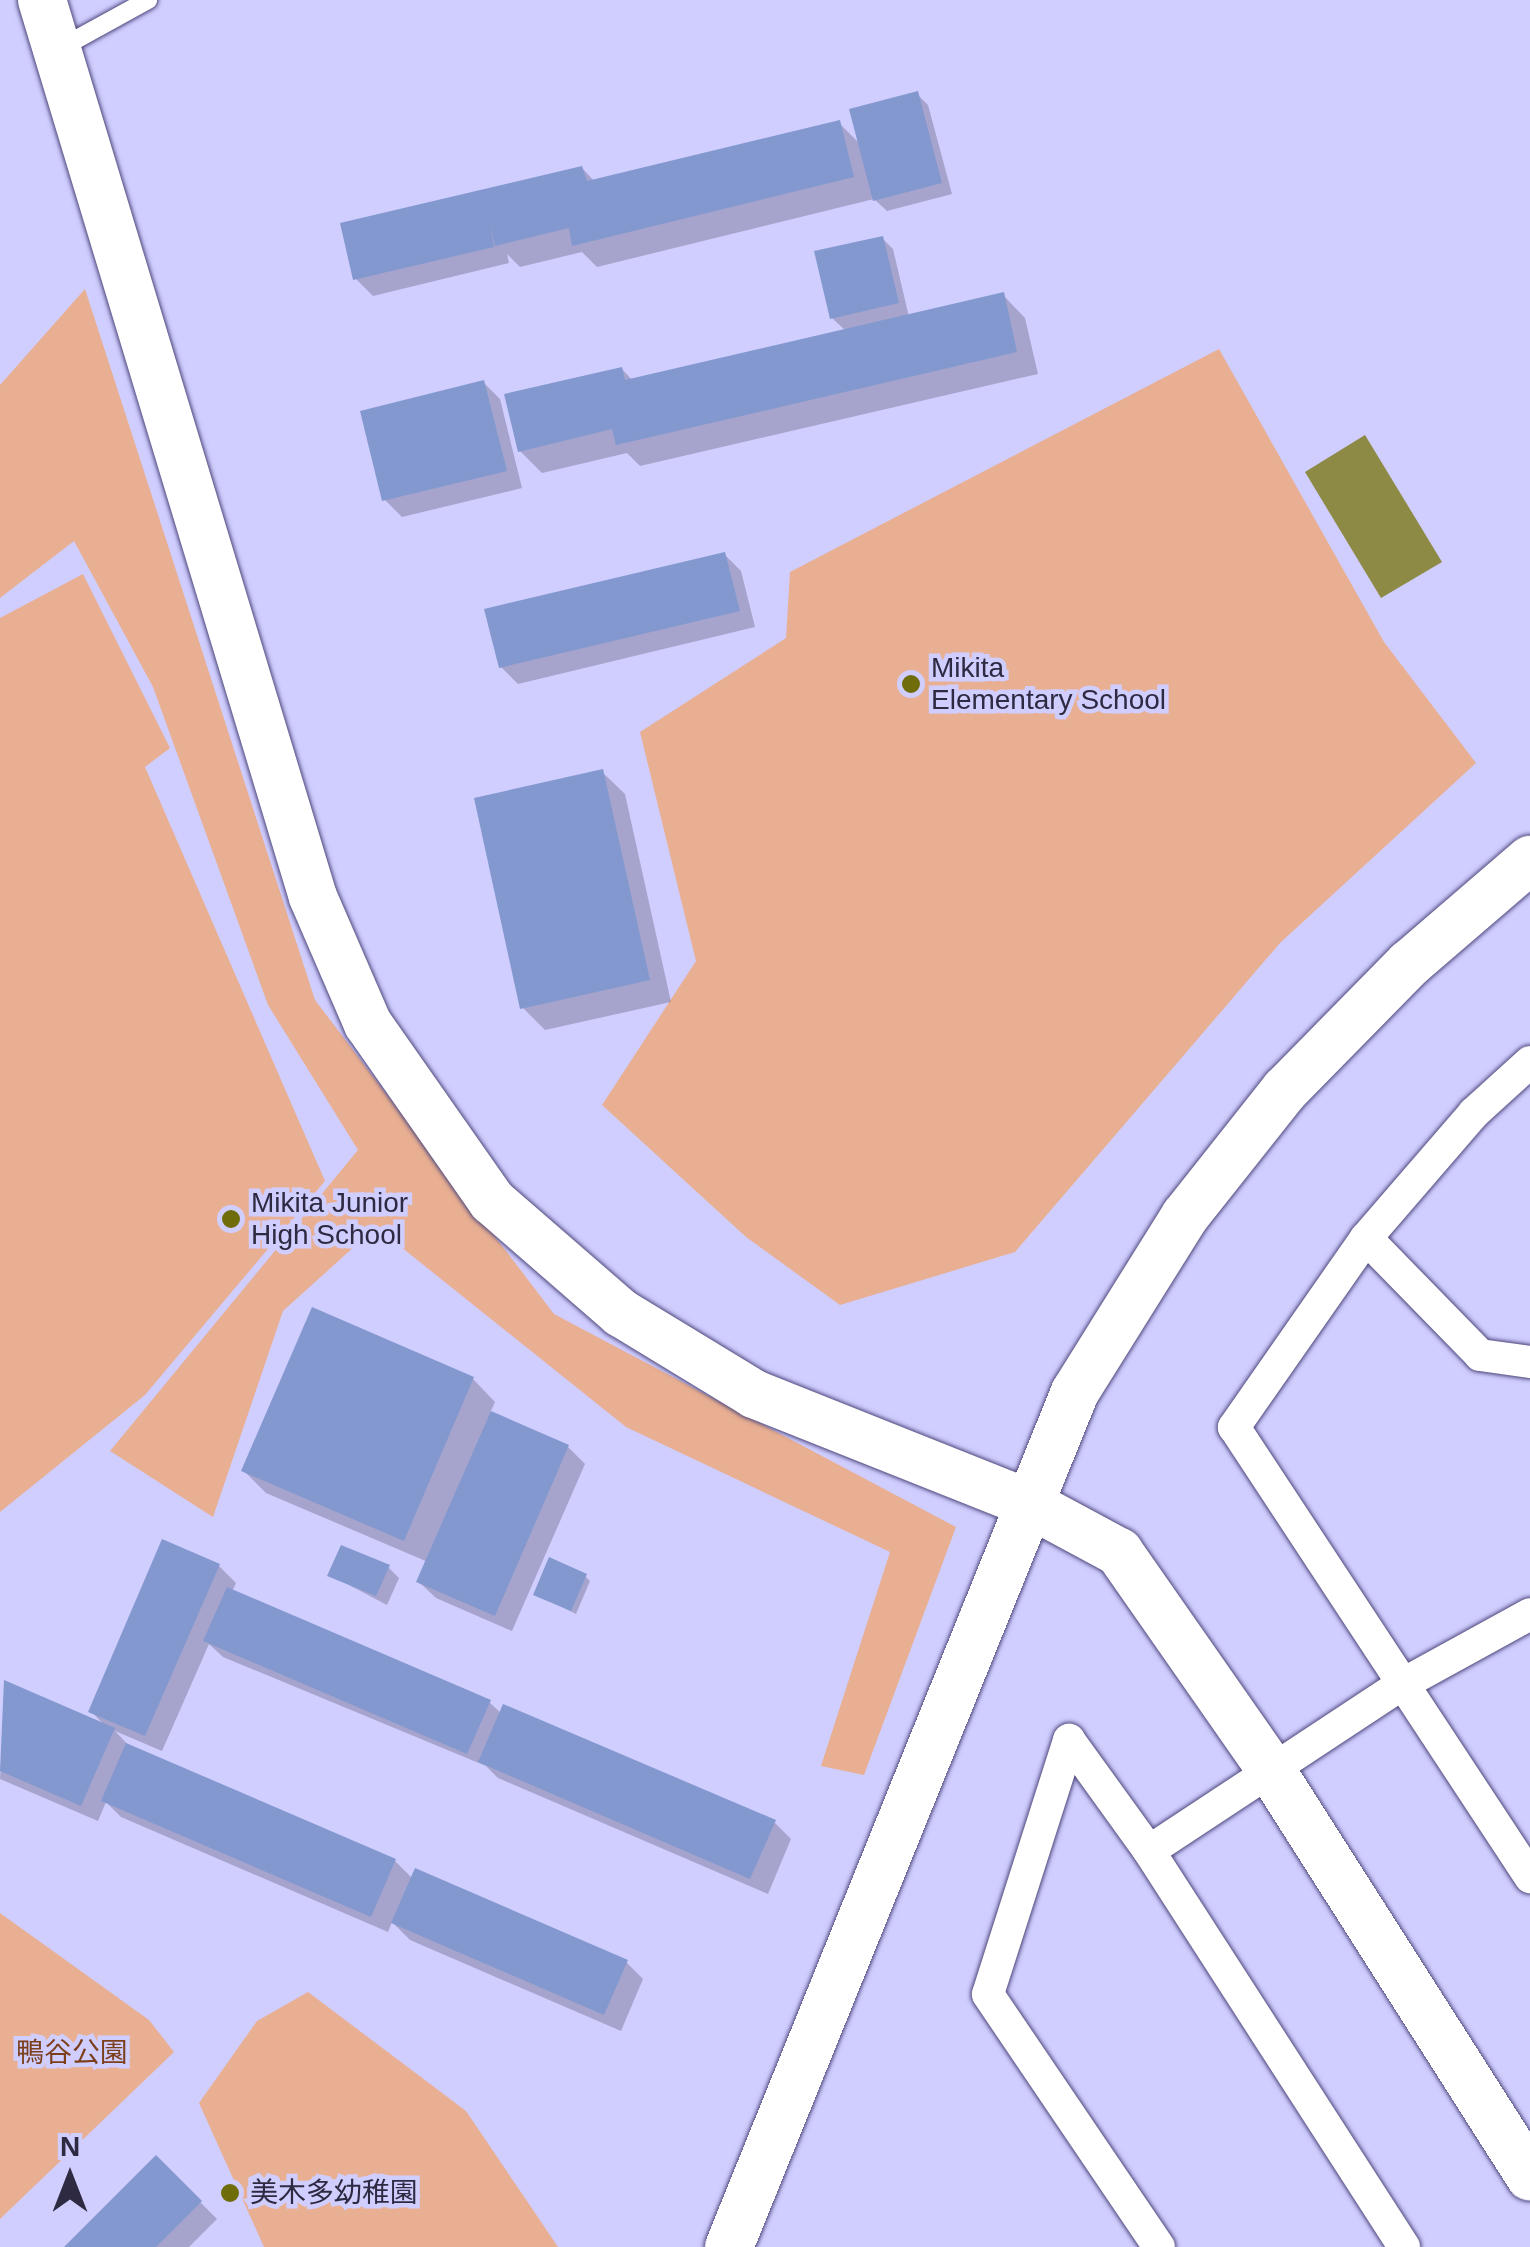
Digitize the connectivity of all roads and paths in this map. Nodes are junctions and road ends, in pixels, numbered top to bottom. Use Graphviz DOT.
graph roads {
  1 [pos="42,0"];
  2 [pos="148,0"];
  3 [pos="57,50"];
  4 [pos="1530,860"];
  5 [pos="1530,1062"];
  6 [pos="1366,1238"];
  7 [pos="1530,1362"];
  8 [pos="1026,1502"];
  9 [pos="1530,1614"];
  10 [pos="1401,1685"];
  11 [pos="1272,1770"];
  12 [pos="1149,1851"];
  13 [pos="1530,1877"];
  14 [pos="1530,2176"];
  15 [pos="728,2247"];
  16 [pos="1159,2247"];
  17 [pos="1404,2247"];
  1 -- 3 [label="street"];
  2 -- 3 [label="lane"];
  3 -- 8 [label="street"];
  4 -- 8 [label="street"];
  5 -- 6 [label="street"];
  6 -- 7 [label="street"];
  6 -- 10 [label="street"];
  8 -- 11 [label="street"];
  8 -- 15 [label="street"];
  9 -- 10 [label="street"];
  10 -- 11 [label="street"];
  10 -- 13 [label="street"];
  11 -- 12 [label="street"];
  11 -- 14 [label="street"];
  12 -- 16 [label="street"];
  12 -- 17 [label="street"];
}
